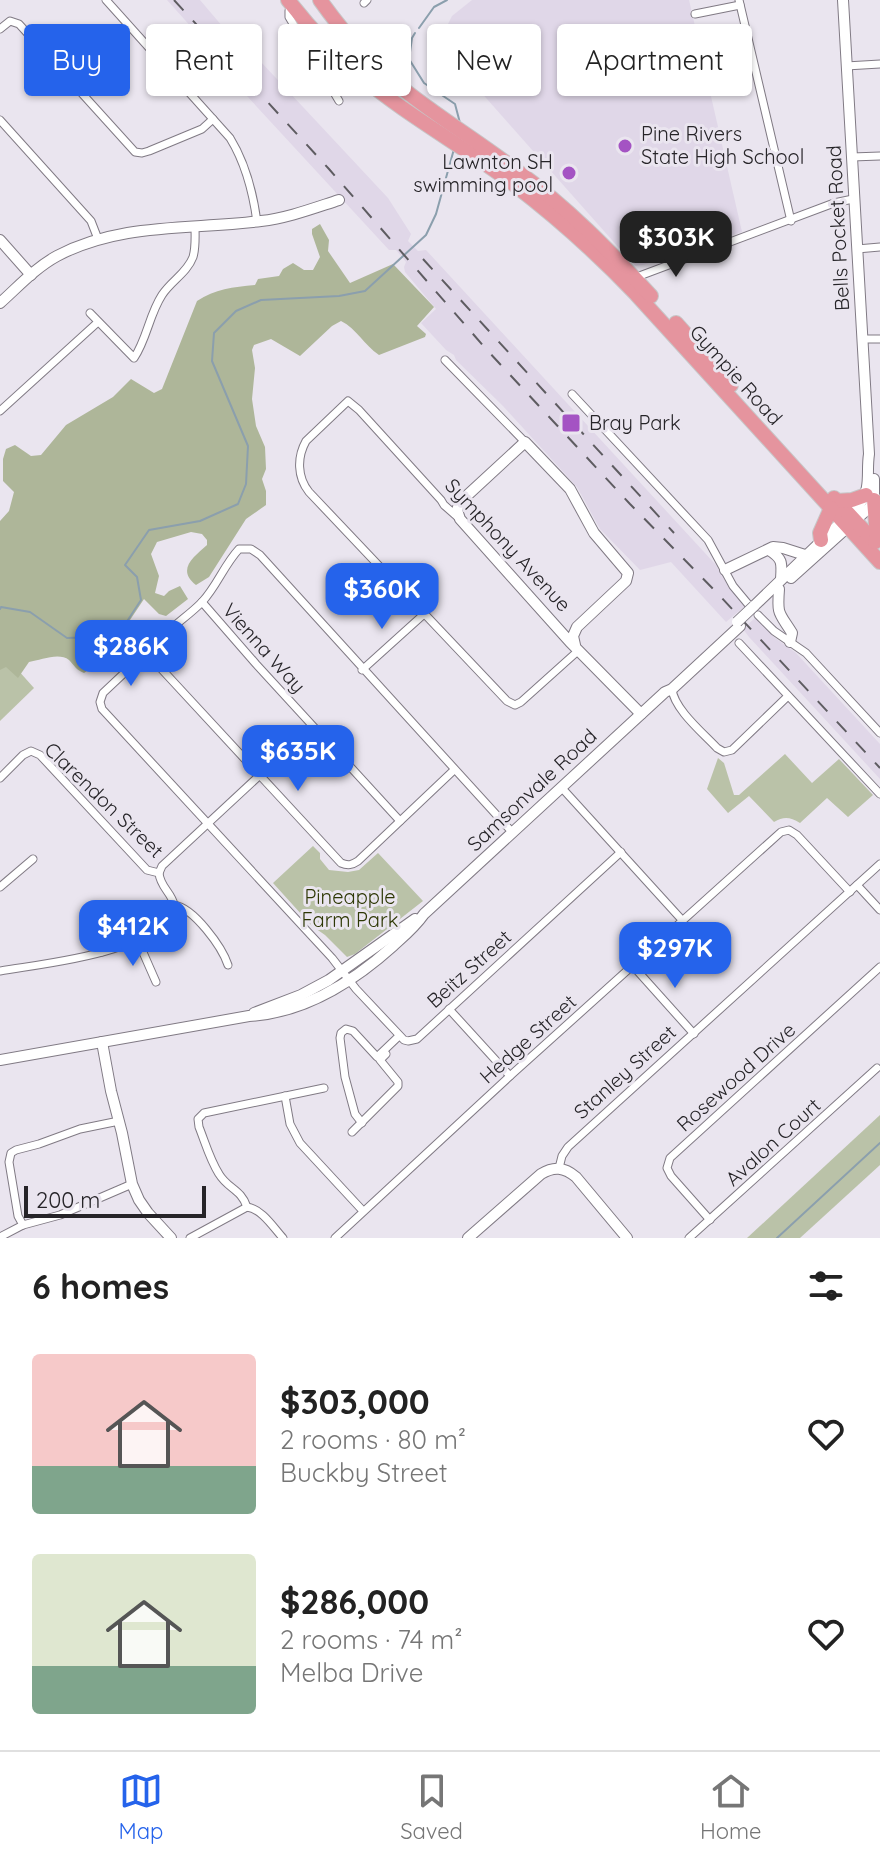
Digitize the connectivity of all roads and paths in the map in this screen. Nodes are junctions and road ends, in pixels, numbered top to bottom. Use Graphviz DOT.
graph roads {
  1 [pos="106,0"];
  2 [pos="320,0"];
  3 [pos="843,0"];
  4 [pos="289,2"];
  5 [pos="740,2"];
  6 [pos="695,14"];
  7 [pos="293,24"];
  8 [pos="307,24"];
  9 [pos="339,24"];
  10 [pos="0,29"];
  11 [pos="880,64"];
  12 [pos="846,66"];
  13 [pos="336,96"];
  14 [pos="387,96"];
  15 [pos="410,96"];
  16 [pos="339,101"];
  17 [pos="213,119"];
  18 [pos="0,120"];
  19 [pos="449,131"];
  20 [pos="880,156"];
  21 [pos="852,157"];
  22 [pos="853,199"];
  23 [pos="339,200"];
  24 [pos="791,221"];
  25 [pos="257,222"];
  26 [pos="195,226"];
  27 [pos="98,239"];
  28 [pos="0,240"];
  29 [pos="880,247"];
  30 [pos="857,249"];
  31 [pos="31,275"];
  32 [pos="630,281"];
  33 [pos="0,303"];
  34 [pos="90,313"];
  35 [pos="98,322"];
  36 [pos="862,339"];
  37 [pos="880,339"];
  38 [pos="445,360"];
  39 [pos="572,394"];
  40 [pos="0,411"];
  41 [pos="525,442"];
  42 [pos="870,498"];
  43 [pos="441,500"];
  44 [pos="460,502"];
  45 [pos="834,504"];
  46 [pos="460,519"];
  47 [pos="849,521"];
  48 [pos="821,540"];
  49 [pos="877,545"];
  50 [pos="769,550"];
  51 [pos="805,555"];
  52 [pos="880,562"];
  53 [pos="725,570"];
  54 [pos="780,584"];
  55 [pos="202,602"];
  56 [pos="754,609"];
  57 [pos="423,615"];
  58 [pos="577,627"];
  59 [pos="560,628"];
  60 [pos="790,642"];
  61 [pos="739,643"];
  62 [pos="577,647"];
  63 [pos="149,658"];
  64 [pos="362,670"];
  65 [pos="665,693"];
  66 [pos="788,696"];
  67 [pos="677,704"];
  68 [pos="641,714"];
  69 [pos="880,733"];
  70 [pos="454,770"];
  71 [pos="260,775"];
  72 [pos="0,778"];
  73 [pos="561,787"];
  74 [pos="880,794"];
  75 [pos="400,821"];
  76 [pos="208,824"];
  77 [pos="512,832"];
  78 [pos="621,852"];
  79 [pos="33,859"];
  80 [pos="880,864"];
  81 [pos="159,873"];
  82 [pos="857,885"];
  83 [pos="0,887"];
  84 [pos="850,892"];
  85 [pos="174,905"];
  86 [pos="880,910"];
  87 [pos="91,914"];
  88 [pos="682,920"];
  89 [pos="138,941"];
  90 [pos="102,952"];
  91 [pos="228,965"];
  92 [pos="633,966"];
  93 [pos="880,967"];
  94 [pos="0,971"];
  95 [pos="346,976"];
  96 [pos="156,982"];
  97 [pos="449,1009"];
  98 [pos="694,1034"];
  99 [pos="400,1037"];
  100 [pos="102,1042"];
  101 [pos="0,1060"];
  102 [pos="877,1068"];
  103 [pos="510,1076"];
  104 [pos="324,1088"];
  105 [pos="285,1096"];
  106 [pos="119,1121"];
  107 [pos="362,1123"];
  108 [pos="352,1132"];
  109 [pos="559,1168"];
  110 [pos="132,1184"];
  111 [pos="247,1207"];
  112 [pos="363,1211"];
  113 [pos="710,1220"];
  114 [pos="23,1225"];
  115 [pos="0,1237"];
  116 [pos="171,1238"];
  117 [pos="190,1238"];
  118 [pos="283,1238"];
  119 [pos="335,1238"];
  120 [pos="468,1238"];
  121 [pos="627,1238"];
  122 [pos="689,1238"];
  1 -- 17 [label="street"];
  2 -- 9 [label="highway, Gympie Road"];
  3 -- 12 [label="main road, Bells Pocket Road"];
  4 -- 7 [label="street, Gympie Road"];
  4 -- 8 [label="highway, Gympie Road"];
  5 -- 6 [label="street"];
  5 -- 24 [label="street"];
  10 -- 17 [label="street"];
  11 -- 12 [label="street"];
  12 -- 21 [label="main road, Bells Pocket Road"];
  13 -- 16 [label="street, Gympie Road"];
  14 -- 19 [label="highway, Gympie Road"];
  15 -- 19 [label="highway, Gympie Road"];
  17 -- 25 [label="street"];
  18 -- 27 [label="street"];
  19 -- 32 [label="highway, Gympie Road"];
  20 -- 21 [label="street"];
  21 -- 22 [label="main road, Bells Pocket Road"];
  22 -- 24 [label="street"];
  22 -- 30 [label="main road, Bells Pocket Road"];
  23 -- 25 [label="main road"];
  24 -- 32 [label="street"];
  25 -- 26 [label="main road"];
  26 -- 27 [label="main road"];
  26 -- 35 [label="street"];
  27 -- 31 [label="main road"];
  28 -- 31 [label="main road"];
  29 -- 30 [label="street"];
  30 -- 36 [label="main road, Bells Pocket Road"];
  31 -- 33 [label="main road"];
  32 -- 45 [label="highway, Gympie Road"];
  34 -- 35 [label="street"];
  35 -- 40 [label="street"];
  36 -- 37 [label="street"];
  36 -- 42 [label="main road, Bells Pocket Road"];
  38 -- 41 [label="street"];
  39 -- 53 [label="street"];
  41 -- 44 [label="main road"];
  41 -- 58 [label="main road"];
  42 -- 45 [label="highway"];
  42 -- 47 [label="main road"];
  42 -- 49 [label="highway"];
  43 -- 44 [label="street"];
  43 -- 46 [label="street, Symphony Avenue"];
  43 -- 57 [label="street, Symphony Avenue"];
  44 -- 46 [label="main road"];
  45 -- 47 [label="highway, Gympie Road"];
  45 -- 48 [label="highway"];
  46 -- 59 [label="main road, Symphony Avenue"];
  47 -- 48 [label="main road, Samsonvale Road"];
  47 -- 49 [label="highway, Gympie Road"];
  47 -- 52 [label="highway, Gympie Road"];
  47 -- 54 [label="main road, Samsonvale Road"];
  48 -- 51 [label="main road, Samsonvale Road"];
  50 -- 51 [label="main road"];
  50 -- 53 [label="main road"];
  50 -- 54 [label="main road"];
  51 -- 54 [label="main road, Samsonvale Road"];
  53 -- 56 [label="street"];
  54 -- 56 [label="main road, Samsonvale Road"];
  54 -- 60 [label="main road"];
  55 -- 63 [label="street"];
  55 -- 64 [label="street"];
  55 -- 75 [label="street, Vienna Way"];
  56 -- 60 [label="street"];
  56 -- 65 [label="main road, Samsonvale Road, bridge"];
  57 -- 62 [label="street"];
  57 -- 64 [label="street"];
  58 -- 59 [label="main road"];
  58 -- 62 [label="main road"];
  59 -- 62 [label="main road, Symphony Avenue"];
  60 -- 69 [label="street"];
  61 -- 66 [label="street"];
  62 -- 68 [label="main road, Symphony Avenue"];
  63 -- 71 [label="street"];
  63 -- 76 [label="street"];
  64 -- 70 [label="street"];
  65 -- 67 [label="street"];
  65 -- 67 [label="street"];
  65 -- 68 [label="main road, Samsonvale Road"];
  66 -- 67 [label="street"];
  66 -- 74 [label="street"];
  68 -- 73 [label="main road, Samsonvale Road"];
  70 -- 75 [label="street"];
  70 -- 77 [label="street"];
  71 -- 75 [label="street"];
  71 -- 76 [label="street"];
  72 -- 81 [label="street, Clarendon Street"];
  73 -- 77 [label="main road, Samsonvale Road"];
  73 -- 78 [label="street"];
  76 -- 81 [label="street"];
  76 -- 95 [label="street"];
  77 -- 95 [label="main road, Samsonvale Road"];
  78 -- 88 [label="street"];
  78 -- 97 [label="street, Beitz Street"];
  79 -- 83 [label="street"];
  80 -- 82 [label="street, Stanley Street"];
  81 -- 85 [label="street, Clarendon Street"];
  82 -- 84 [label="street, Stanley Street"];
  82 -- 86 [label="street"];
  84 -- 88 [label="street, Hedge Street"];
  84 -- 98 [label="street, Stanley Street"];
  85 -- 89 [label="street"];
  85 -- 91 [label="street"];
  87 -- 90 [label="street"];
  88 -- 92 [label="street, Hedge Street"];
  89 -- 90 [label="street"];
  89 -- 96 [label="street"];
  90 -- 94 [label="street"];
  92 -- 98 [label="street"];
  92 -- 103 [label="street, Hedge Street"];
  93 -- 113 [label="street, Rosewood Drive"];
  95 -- 99 [label="street"];
  95 -- 100 [label="main road, Samsonvale Road"];
  97 -- 99 [label="street, Beitz Street"];
  97 -- 103 [label="street"];
  98 -- 109 [label="street, Stanley Street"];
  99 -- 107 [label="street"];
  99 -- 107 [label="street, Beitz Street"];
  100 -- 101 [label="main road, Samsonvale Road"];
  100 -- 106 [label="main road"];
  102 -- 113 [label="street, Avalon Court"];
  103 -- 112 [label="street, Hedge Street"];
  104 -- 105 [label="street"];
  105 -- 111 [label="street"];
  105 -- 112 [label="street"];
  106 -- 110 [label="main road"];
  106 -- 114 [label="street"];
  107 -- 108 [label="street"];
  109 -- 120 [label="main road, Stanley Street"];
  109 -- 121 [label="main road"];
  110 -- 114 [label="street"];
  110 -- 116 [label="main road"];
  111 -- 117 [label="street"];
  111 -- 118 [label="street"];
  112 -- 119 [label="street, Hedge Street"];
  113 -- 122 [label="street, Avalon Court"];
  114 -- 115 [label="street"];
}
